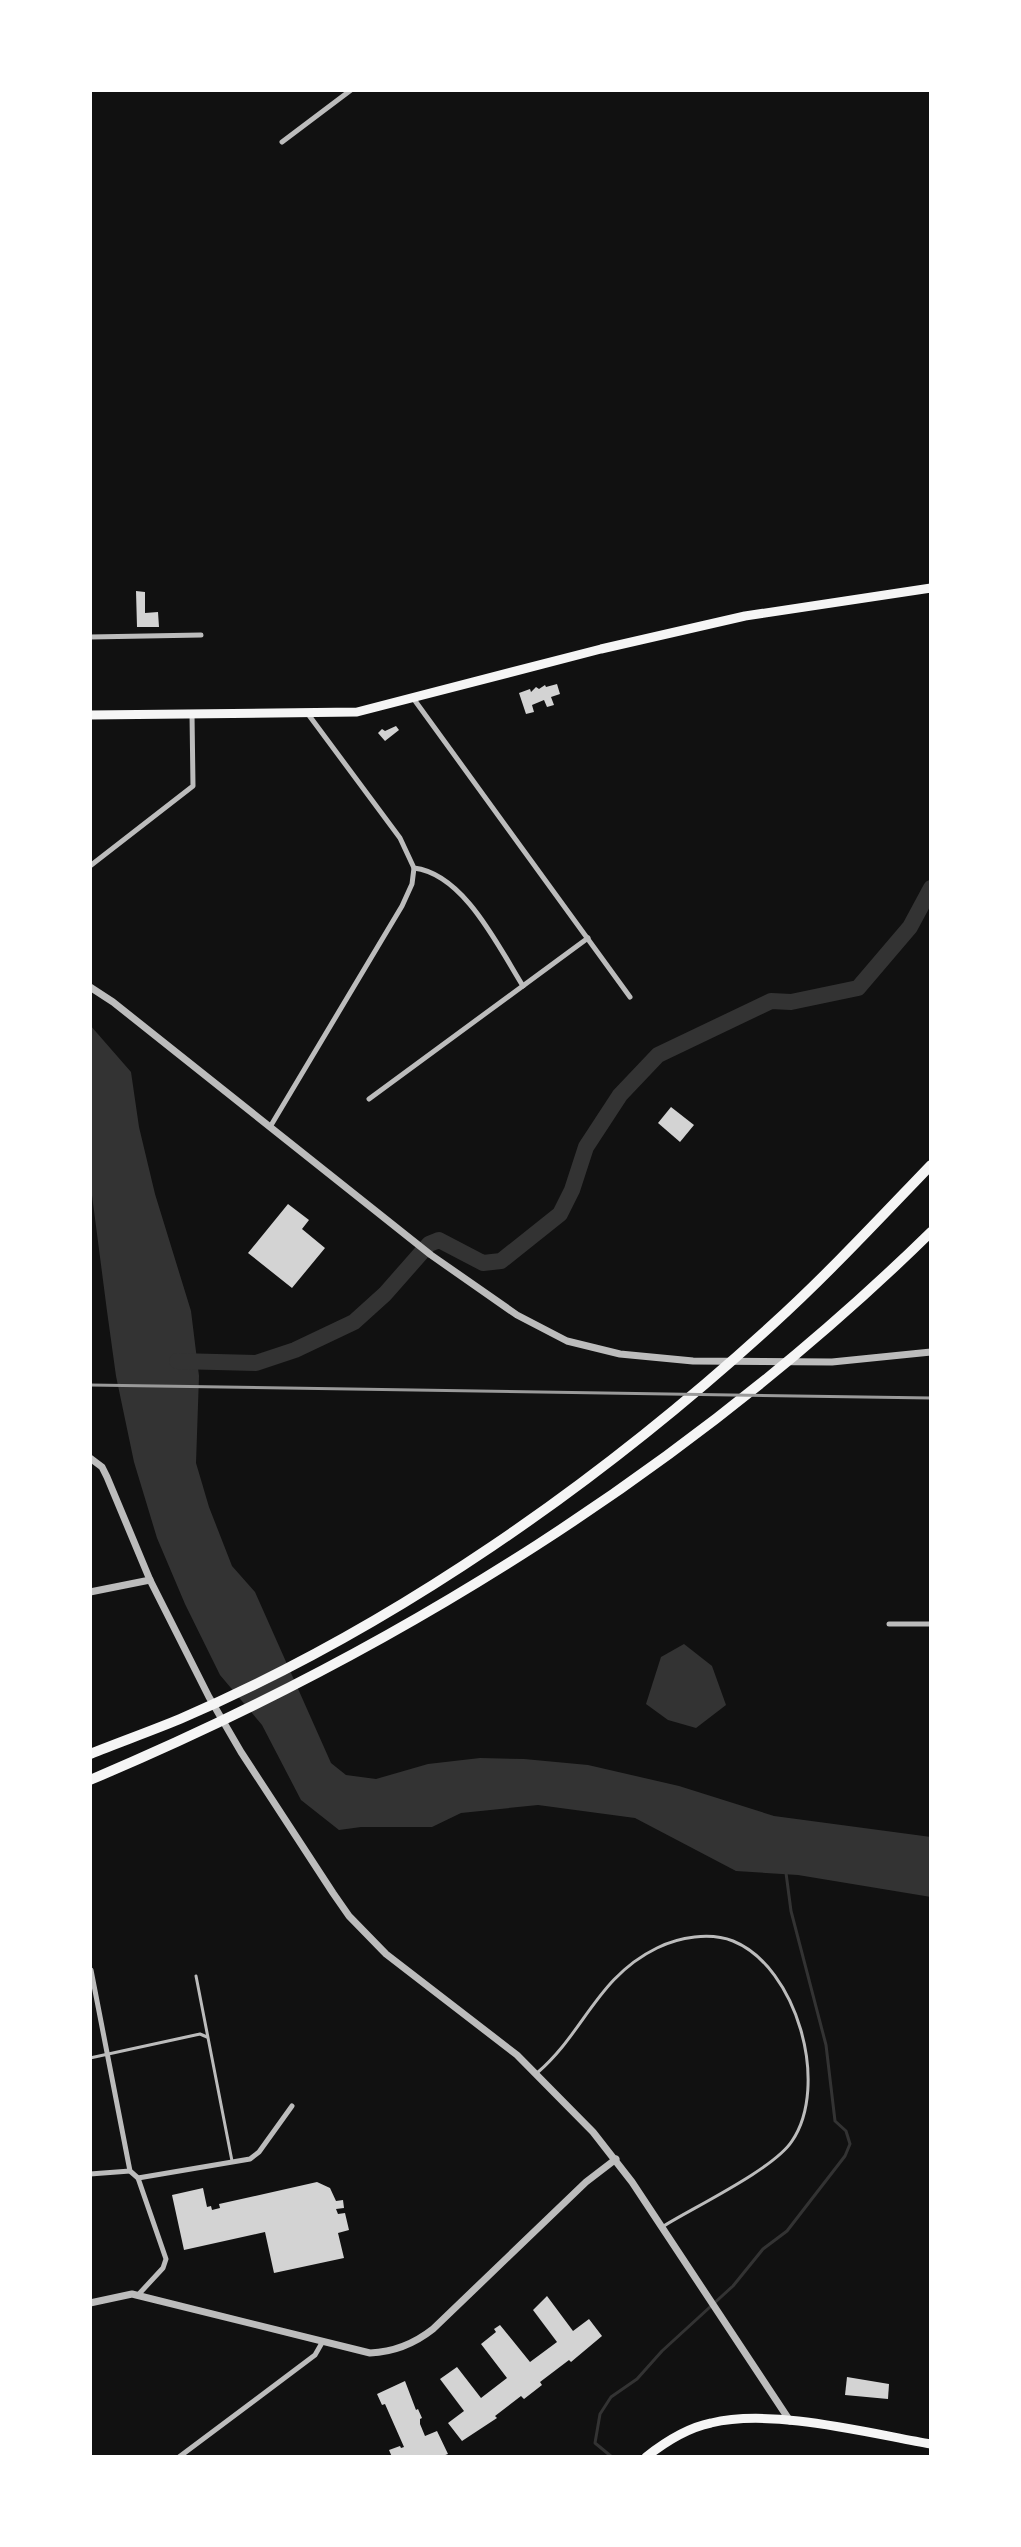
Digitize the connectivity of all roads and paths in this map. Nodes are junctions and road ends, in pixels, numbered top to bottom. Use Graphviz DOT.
graph roads {
  1 [pos="351,90"];
  2 [pos="282,142"];
  3 [pos="931,588"];
  4 [pos="201,635"];
  5 [pos="90,637"];
  6 [pos="413,698"];
  7 [pos="192,714"];
  8 [pos="307,714"];
  9 [pos="90,715"];
  10 [pos="90,866"];
  11 [pos="414,868"];
  12 [pos="588,938"];
  13 [pos="523,986"];
  14 [pos="90,987"];
  15 [pos="630,997"];
  16 [pos="369,1099"];
  17 [pos="270,1127"];
  18 [pos="931,1165"];
  19 [pos="931,1232"];
  20 [pos="931,1352"];
  21 [pos="93,1459"];
  22 [pos="150,1580"];
  23 [pos="90,1592"];
  24 [pos="889,1624"];
  25 [pos="931,1624"];
  26 [pos="90,1754"];
  27 [pos="91,1780"];
  28 [pos="91,1970"];
  29 [pos="196,1976"];
  30 [pos="209,2038"];
  31 [pos="107,2056"];
  32 [pos="90,2058"];
  33 [pos="537,2073"];
  34 [pos="292,2106"];
  35 [pos="616,2159"];
  36 [pos="232,2161"];
  37 [pos="130,2171"];
  38 [pos="90,2174"];
  39 [pos="138,2178"];
  40 [pos="662,2227"];
  41 [pos="138,2295"];
  42 [pos="90,2303"];
  43 [pos="323,2341"];
  44 [pos="790,2421"];
  45 [pos="931,2444"];
  46 [pos="179,2457"];
  47 [pos="646,2457"];
  1 -- 2 [label="street"];
  3 -- 6 [label="main road"];
  4 -- 5 [label="street"];
  6 -- 8 [label="main road"];
  6 -- 12 [label="street"];
  7 -- 8 [label="main road"];
  7 -- 9 [label="main road"];
  7 -- 10 [label="street"];
  8 -- 11 [label="street"];
  11 -- 13 [label="street"];
  11 -- 17 [label="street"];
  12 -- 13 [label="street"];
  12 -- 15 [label="street"];
  13 -- 16 [label="street"];
  14 -- 17 [label="street"];
  17 -- 20 [label="street"];
  18 -- 26 [label="highway"];
  19 -- 27 [label="highway"];
  21 -- 22 [label="street"];
  22 -- 23 [label="street"];
  22 -- 33 [label="street"];
  24 -- 25 [label="street"];
  28 -- 31 [label="street"];
  29 -- 30 [label="lane"];
  30 -- 31 [label="lane"];
  30 -- 36 [label="lane"];
  31 -- 32 [label="lane"];
  31 -- 37 [label="street"];
  33 -- 35 [label="street"];
  33 -- 40 [label="lane"];
  34 -- 36 [label="street"];
  35 -- 40 [label="street"];
  35 -- 43 [label="street"];
  36 -- 39 [label="street"];
  37 -- 38 [label="street"];
  37 -- 39 [label="street"];
  39 -- 41 [label="street"];
  40 -- 44 [label="street"];
  41 -- 42 [label="street"];
  41 -- 43 [label="street"];
  43 -- 46 [label="street"];
  44 -- 45 [label="main road"];
  44 -- 47 [label="main road"];
}
